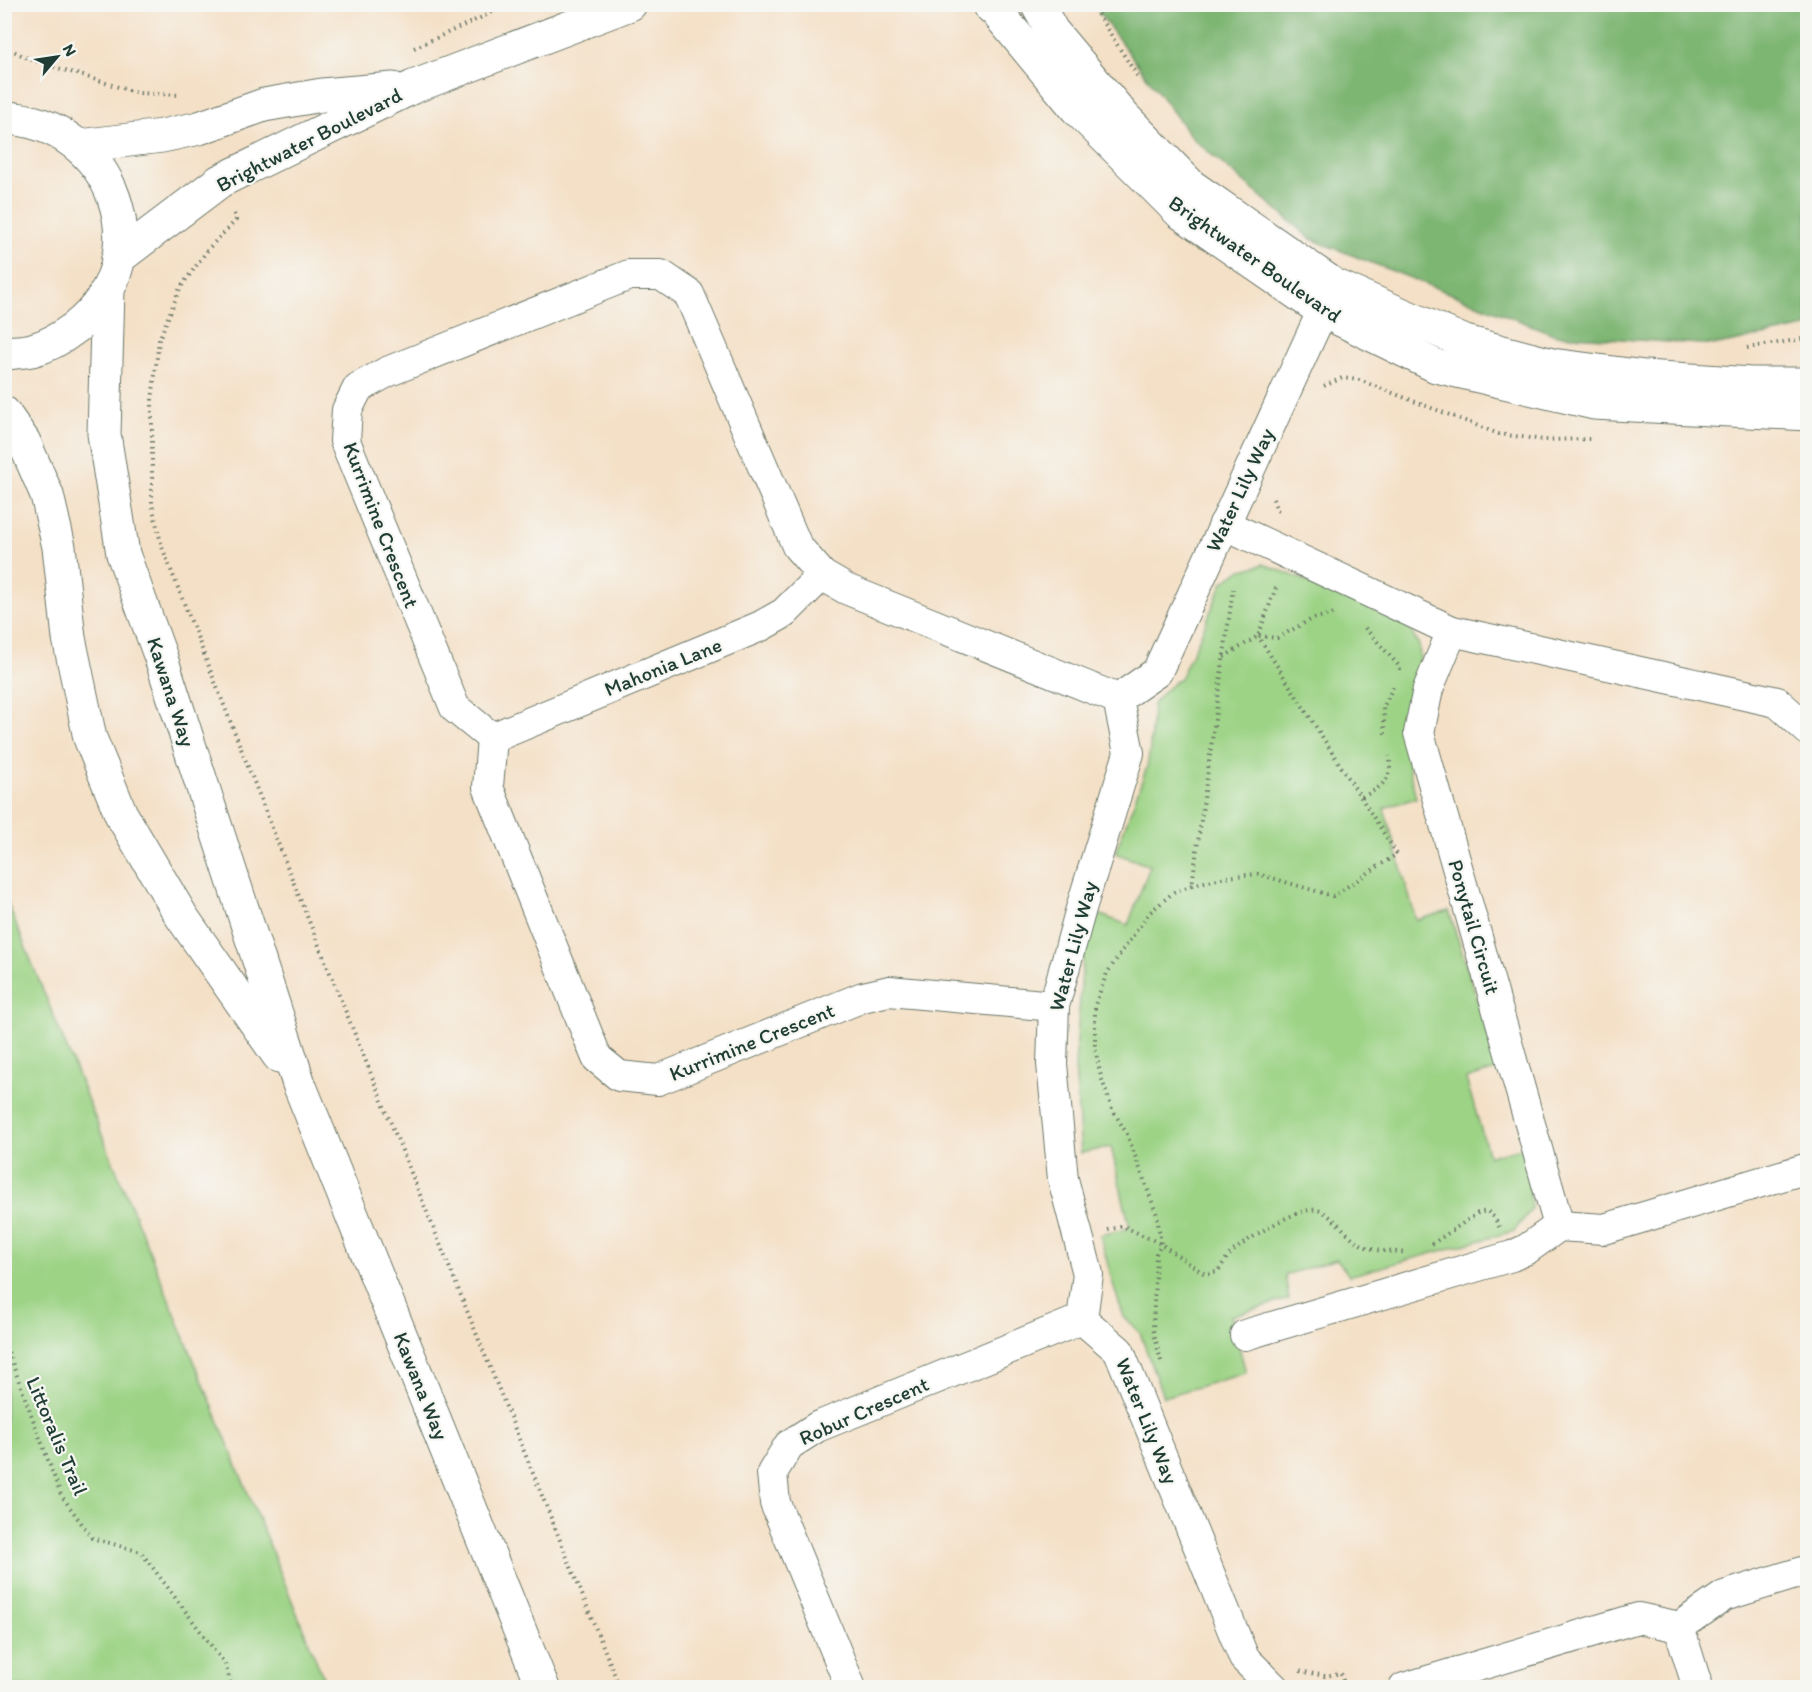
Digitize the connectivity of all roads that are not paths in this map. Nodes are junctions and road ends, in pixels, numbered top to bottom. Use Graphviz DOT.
graph roads {
  1 [pos="630,4"];
  2 [pos="988,4"];
  3 [pos="1037,4"];
  4 [pos="413,87"];
  5 [pos="4,100"];
  6 [pos="4,118"];
  7 [pos="71,140"];
  8 [pos="118,258"];
  9 [pos="108,289"];
  10 [pos="1328,298"];
  11 [pos="4,353"];
  12 [pos="1808,384"];
  13 [pos="4,413"];
  14 [pos="1808,414"];
  15 [pos="1224,524"];
  16 [pos="822,575"];
  17 [pos="1452,631"];
  18 [pos="1118,699"];
  19 [pos="1808,730"];
  20 [pos="492,738"];
  21 [pos="1054,1006"];
  22 [pos="299,1084"];
  23 [pos="1808,1168"];
  24 [pos="1559,1226"];
  25 [pos="1082,1319"];
  26 [pos="1245,1335"];
  27 [pos="1808,1570"];
  28 [pos="1679,1627"];
  29 [pos="1282,1676"];
  30 [pos="543,1688"];
  31 [pos="851,1688"];
  32 [pos="1404,1688"];
  33 [pos="1698,1688"];
  1 -- 4 [label="street, Brightwater Boulevard"];
  2 -- 10 [label="street, Brightwater Boulevard"];
  3 -- 10 [label="street, Brightwater Boulevard"];
  4 -- 7 [label="street, Brightwater Boulevard"];
  4 -- 8 [label="street, Brightwater Boulevard"];
  5 -- 7 [label="street"];
  6 -- 7 [label="street"];
  7 -- 8 [label="street"];
  8 -- 9 [label="street"];
  9 -- 11 [label="street"];
  9 -- 22 [label="street, Kawana Way"];
  10 -- 12 [label="street, Brightwater Boulevard"];
  10 -- 14 [label="street, Brightwater Boulevard"];
  10 -- 15 [label="street, Water Lily Way"];
  13 -- 22 [label="street, Kawana Way"];
  15 -- 17 [label="street"];
  15 -- 18 [label="street, Water Lily Way"];
  16 -- 18 [label="street, Kurrimine Crescent"];
  16 -- 20 [label="street, Mahonia Lane"];
  16 -- 20 [label="street, Kurrimine Crescent"];
  17 -- 19 [label="street"];
  17 -- 24 [label="street, Ponytail Circuit"];
  18 -- 21 [label="street, Water Lily Way"];
  20 -- 21 [label="street, Kurrimine Crescent"];
  21 -- 25 [label="street, Water Lily Way"];
  22 -- 30 [label="street, Kawana Way"];
  23 -- 24 [label="street"];
  24 -- 26 [label="street"];
  25 -- 29 [label="street, Water Lily Way"];
  25 -- 31 [label="street, Robur Crescent"];
  27 -- 28 [label="street"];
  28 -- 32 [label="street"];
  28 -- 33 [label="street"];
}
